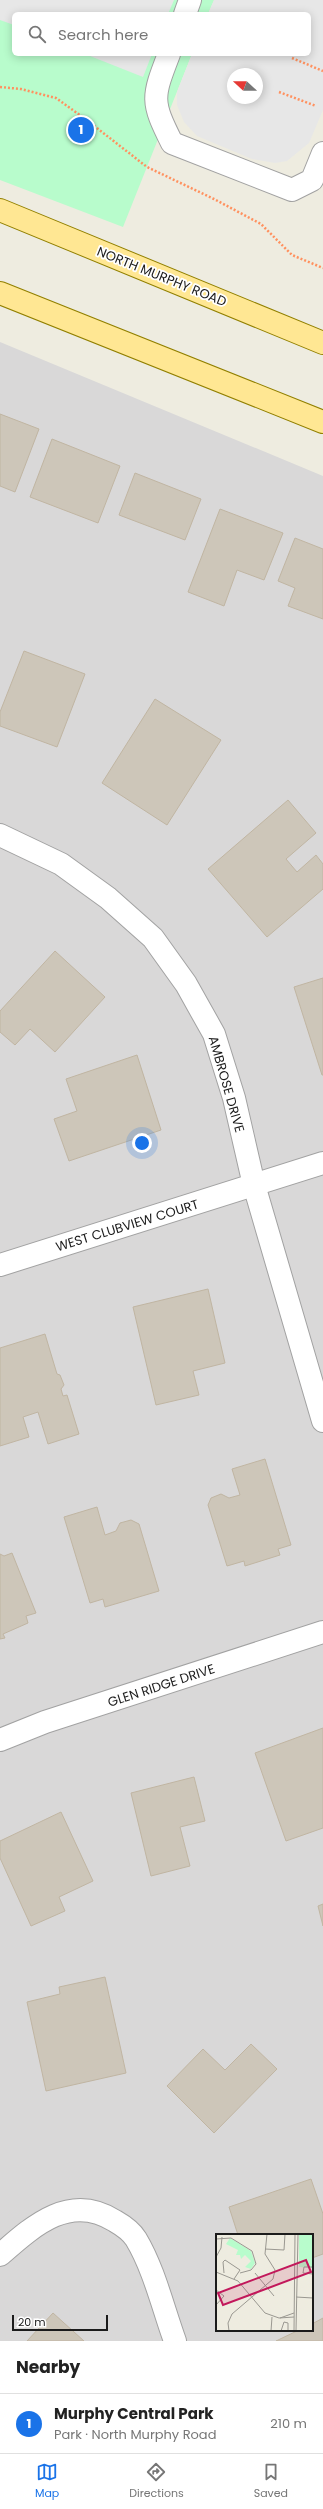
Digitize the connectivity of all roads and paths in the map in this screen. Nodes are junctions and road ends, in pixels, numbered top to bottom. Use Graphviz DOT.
graph roads {
  1 [pos="190,0"];
  2 [pos="186,12"];
  3 [pos="168,56"];
  4 [pos="292,58"];
  5 [pos="323,71"];
  6 [pos="279,92"];
  7 [pos="316,106"];
  8 [pos="323,153"];
  9 [pos="0,210"];
  10 [pos="0,293"];
  11 [pos="323,343"];
  12 [pos="323,422"];
  13 [pos="0,835"];
  14 [pos="323,1162"];
  15 [pos="254,1185"];
  16 [pos="0,1265"];
  17 [pos="323,1421"];
  18 [pos="323,1632"];
  19 [pos="0,1740"];
  20 [pos="0,2255"];
  21 [pos="175,2341"];
  1 -- 2 [label="street"];
  3 -- 8 [label="street"];
  4 -- 5 [label="path"];
  6 -- 7 [label="path"];
  9 -- 11 [label="main road, NORTH MURPHY ROAD"];
  10 -- 12 [label="main road"];
  13 -- 15 [label="street, AMBROSE DRIVE"];
  14 -- 15 [label="street, WEST CLUBVIEW COURT"];
  15 -- 16 [label="street, WEST CLUBVIEW COURT"];
  15 -- 17 [label="street, AMBROSE DRIVE"];
  18 -- 19 [label="street, GLEN RIDGE DRIVE"];
  20 -- 21 [label="street"];
}
